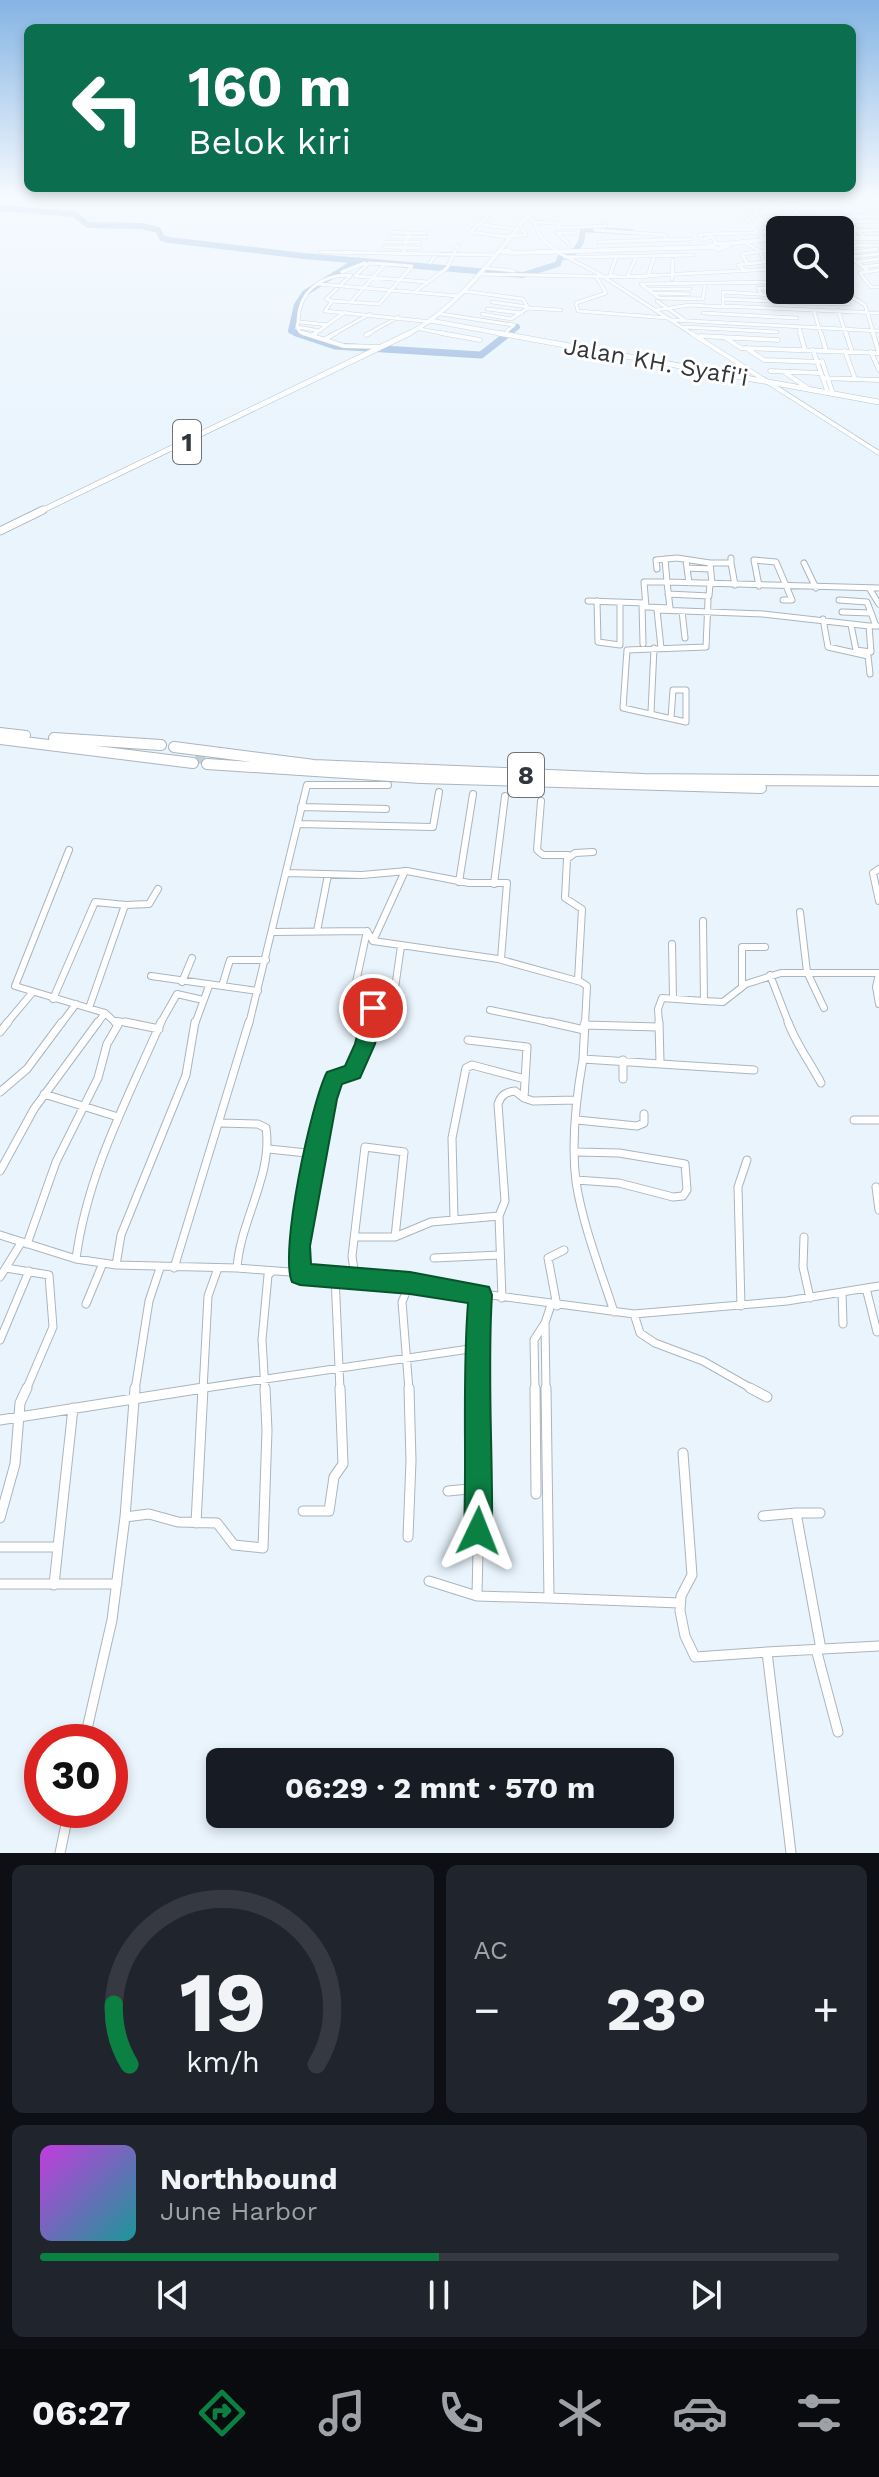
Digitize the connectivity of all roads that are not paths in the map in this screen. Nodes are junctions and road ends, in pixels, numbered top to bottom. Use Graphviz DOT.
graph roads {
  1 [pos="323,281"];
  2 [pos="345,281"];
  3 [pos="370,281"];
  4 [pos="398,281"];
  5 [pos="422,281"];
  6 [pos="471,281"];
  7 [pos="599,281"];
  8 [pos="610,281"];
  9 [pos="636,281"];
  10 [pos="656,281"];
  11 [pos="674,281"];
  12 [pos="690,281"];
  13 [pos="715,281"];
  14 [pos="427,282"];
  15 [pos="747,282"];
  16 [pos="760,282"];
  17 [pos="766,282"];
  18 [pos="734,283"];
  19 [pos="318,284"];
  20 [pos="641,284"];
  21 [pos="658,284"];
  22 [pos="705,284"];
  23 [pos="717,284"];
  24 [pos="677,285"];
  25 [pos="338,286"];
  26 [pos="364,288"];
  27 [pos="650,289"];
  28 [pos="389,290"];
  29 [pos="691,290"];
  30 [pos="766,291"];
  31 [pos="760,292"];
  32 [pos="461,293"];
  33 [pos="766,293"];
  34 [pos="414,294"];
  35 [pos="498,296"];
  36 [pos="854,298"];
  37 [pos="723,299"];
  38 [pos="332,301"];
  39 [pos="586,301"];
  40 [pos="657,301"];
  41 [pos="351,302"];
  42 [pos="492,302"];
  43 [pos="673,302"];
  44 [pos="766,302"];
  45 [pos="371,304"];
  46 [pos="791,304"];
  47 [pos="820,304"];
  48 [pos="842,304"];
  49 [pos="680,306"];
  50 [pos="702,306"];
  51 [pos="723,306"];
  52 [pos="528,308"];
  53 [pos="668,308"];
  54 [pos="487,309"];
  55 [pos="561,310"];
  56 [pos="656,310"];
  57 [pos="794,310"];
  58 [pos="838,310"];
  59 [pos="844,310"];
  60 [pos="325,311"];
  61 [pos="590,311"];
  62 [pos="814,311"];
  63 [pos="822,311"];
  64 [pos="345,312"];
  65 [pos="866,312"];
  66 [pos="692,313"];
  67 [pos="703,313"];
  68 [pos="879,313"];
  69 [pos="367,314"];
  70 [pos="441,314"];
  71 [pos="482,314"];
  72 [pos="521,314"];
  73 [pos="398,317"];
  74 [pos="318,319"];
  75 [pos="478,319"];
  76 [pos="670,319"];
  77 [pos="689,319"];
  78 [pos="433,321"];
  79 [pos="798,323"];
  80 [pos="298,325"];
  81 [pos="328,325"];
  82 [pos="680,325"];
  83 [pos="420,329"];
  84 [pos="779,329"];
  85 [pos="820,329"];
  86 [pos="845,330"];
  87 [pos="320,331"];
  88 [pos="871,331"];
  89 [pos="879,331"];
  90 [pos="507,333"];
  91 [pos="313,335"];
  92 [pos="366,335"];
  93 [pos="696,336"];
  94 [pos="724,337"];
  95 [pos="325,339"];
  96 [pos="480,340"];
  97 [pos="778,340"];
  98 [pos="746,348"];
  99 [pos="377,349"];
  100 [pos="781,349"];
  101 [pos="805,350"];
  102 [pos="815,350"];
  103 [pos="826,351"];
  104 [pos="845,351"];
  105 [pos="852,352"];
  106 [pos="871,352"];
  107 [pos="879,353"];
  108 [pos="816,361"];
  109 [pos="822,362"];
  110 [pos="879,370"];
  111 [pos="770,371"];
  112 [pos="784,372"];
  113 [pos="823,376"];
  114 [pos="855,379"];
  115 [pos="879,380"];
  116 [pos="767,381"];
  117 [pos="809,389"];
  118 [pos="830,393"];
  119 [pos="879,402"];
  120 [pos="879,453"];
  121 [pos="0,531"];
  122 [pos="665,559"];
  123 [pos="686,560"];
  124 [pos="804,563"];
  125 [pos="710,566"];
  126 [pos="687,568"];
  127 [pos="646,569"];
  128 [pos="657,569"];
  129 [pos="666,569"];
  130 [pos="780,571"];
  131 [pos="667,582"];
  132 [pos="689,583"];
  133 [pos="711,584"];
  134 [pos="735,585"];
  135 [pos="759,586"];
  136 [pos="781,587"];
  137 [pos="789,587"];
  138 [pos="816,588"];
  139 [pos="869,588"];
  140 [pos="879,588"];
  141 [pos="668,594"];
  142 [pos="708,600"];
  143 [pos="783,600"];
  144 [pos="839,600"];
  145 [pos="588,601"];
  146 [pos="597,601"];
  147 [pos="620,602"];
  148 [pos="643,603"];
  149 [pos="879,604"];
  150 [pos="682,611"];
  151 [pos="708,612"];
  152 [pos="842,612"];
  153 [pos="871,613"];
  154 [pos="823,619"];
  155 [pos="851,625"];
  156 [pos="875,626"];
  157 [pos="685,638"];
  158 [pos="643,644"];
  159 [pos="657,648"];
  160 [pos="870,674"];
  161 [pos="651,712"];
  162 [pos="671,718"];
  163 [pos="0,732"];
  164 [pos="49,738"];
  165 [pos="0,739"];
  166 [pos="161,745"];
  167 [pos="174,747"];
  168 [pos="314,765"];
  169 [pos="879,781"];
  170 [pos="388,785"];
  171 [pos="879,787"];
  172 [pos="439,792"];
  173 [pos="473,794"];
  174 [pos="505,796"];
  175 [pos="541,801"];
  176 [pos="301,807"];
  177 [pos="386,809"];
  178 [pos="298,824"];
  179 [pos="69,850"];
  180 [pos="593,852"];
  181 [pos="568,855"];
  182 [pos="879,869"];
  183 [pos="405,871"];
  184 [pos="287,873"];
  185 [pos="328,875"];
  186 [pos="459,882"];
  187 [pos="494,884"];
  188 [pos="158,889"];
  189 [pos="879,901"];
  190 [pos="126,905"];
  191 [pos="800,912"];
  192 [pos="703,921"];
  193 [pos="317,931"];
  194 [pos="367,931"];
  195 [pos="273,932"];
  196 [pos="373,941"];
  197 [pos="672,944"];
  198 [pos="401,946"];
  199 [pos="765,947"];
  200 [pos="192,958"];
  201 [pos="501,959"];
  202 [pos="266,960"];
  203 [pos="807,972"];
  204 [pos="879,974"];
  205 [pos="770,975"];
  206 [pos="151,976"];
  207 [pos="578,980"];
  208 [pos="182,982"];
  209 [pos="209,986"];
  210 [pos="222,986"];
  211 [pos="742,986"];
  212 [pos="258,991"];
  213 [pos="32,993"];
  214 [pos="378,996"];
  215 [pos="673,997"];
  216 [pos="53,999"];
  217 [pos="203,1000"];
  218 [pos="704,1001"];
  219 [pos="76,1004"];
  220 [pos="879,1004"];
  221 [pos="89,1008"];
  222 [pos="824,1008"];
  223 [pos="490,1010"];
  224 [pos="105,1013"];
  225 [pos="117,1021"];
  226 [pos="584,1027"];
  227 [pos="658,1027"];
  228 [pos="159,1029"];
  229 [pos="0,1032"];
  230 [pos="468,1040"];
  231 [pos="583,1059"];
  232 [pos="623,1060"];
  233 [pos="660,1062"];
  234 [pos="754,1070"];
  235 [pos="525,1079"];
  236 [pos="623,1079"];
  237 [pos="821,1083"];
  238 [pos="0,1092"];
  239 [pos="44,1094"];
  240 [pos="524,1098"];
  241 [pos="576,1100"];
  242 [pos="83,1106"];
  243 [pos="644,1114"];
  244 [pos="118,1117"];
  245 [pos="577,1120"];
  246 [pos="854,1120"];
  247 [pos="879,1120"];
  248 [pos="221,1123"];
  249 [pos="269,1149"];
  250 [pos="578,1152"];
  251 [pos="316,1154"];
  252 [pos="747,1160"];
  253 [pos="0,1171"];
  254 [pos="576,1180"];
  255 [pos="876,1187"];
  256 [pos="879,1210"];
  257 [pos="499,1216"];
  258 [pos="454,1219"];
  259 [pos="0,1235"];
  260 [pos="355,1237"];
  261 [pos="395,1237"];
  262 [pos="804,1237"];
  263 [pos="24,1244"];
  264 [pos="564,1250"];
  265 [pos="500,1255"];
  266 [pos="434,1258"];
  267 [pos="76,1259"];
  268 [pos="103,1263"];
  269 [pos="116,1265"];
  270 [pos="6,1268"];
  271 [pos="160,1268"];
  272 [pos="174,1268"];
  273 [pos="218,1268"];
  274 [pos="237,1268"];
  275 [pos="29,1271"];
  276 [pos="273,1271"];
  277 [pos="300,1274"];
  278 [pos="335,1276"];
  279 [pos="0,1277"];
  280 [pos="355,1277"];
  281 [pos="410,1283"];
  282 [pos="879,1286"];
  283 [pos="866,1288"];
  284 [pos="842,1292"];
  285 [pos="480,1295"];
  286 [pos="502,1298"];
  287 [pos="810,1298"];
  288 [pos="86,1304"];
  289 [pos="554,1305"];
  290 [pos="741,1306"];
  291 [pos="614,1312"];
  292 [pos="634,1314"];
  293 [pos="843,1324"];
  294 [pos="877,1332"];
  295 [pos="0,1340"];
  296 [pos="476,1348"];
  297 [pos="407,1356"];
  298 [pos="337,1367"];
  299 [pos="263,1378"];
  300 [pos="540,1378"];
  301 [pos="203,1389"];
  302 [pos="767,1397"];
  303 [pos="133,1401"];
  304 [pos="73,1408"];
  305 [pos="19,1419"];
  306 [pos="0,1420"];
  307 [pos="683,1453"];
  308 [pos="479,1488"];
  309 [pos="448,1491"];
  310 [pos="536,1494"];
  311 [pos="303,1511"];
  312 [pos="796,1513"];
  313 [pos="820,1513"];
  314 [pos="763,1516"];
  315 [pos="125,1517"];
  316 [pos="0,1518"];
  317 [pos="196,1523"];
  318 [pos="408,1537"];
  319 [pos="0,1547"];
  320 [pos="58,1547"];
  321 [pos="429,1581"];
  322 [pos="0,1584"];
  323 [pos="117,1584"];
  324 [pos="54,1585"];
  325 [pos="477,1596"];
  326 [pos="549,1598"];
  327 [pos="680,1603"];
  328 [pos="879,1646"];
  329 [pos="819,1649"];
  330 [pos="767,1652"];
  331 [pos="88,1724"];
  332 [pos="838,1732"];
  333 [pos="65,1828"];
  334 [pos="60,1853"];
  335 [pos="791,1853"];
  1 -- 19 [label="street"];
  2 -- 25 [label="street"];
  3 -- 26 [label="street"];
  4 -- 28 [label="street"];
  5 -- 14 [label="street"];
  6 -- 32 [label="highway, 1"];
  7 -- 39 [label="street"];
  8 -- 56 [label="street"];
  9 -- 20 [label="street"];
  10 -- 21 [label="street"];
  11 -- 24 [label="street"];
  12 -- 29 [label="street"];
  13 -- 23 [label="street"];
  14 -- 34 [label="street"];
  15 -- 16 [label="street"];
  15 -- 18 [label="street"];
  16 -- 17 [label="street"];
  18 -- 23 [label="street"];
  19 -- 25 [label="street"];
  19 -- 80 [label="street"];
  20 -- 21 [label="street"];
  20 -- 27 [label="street"];
  21 -- 24 [label="street"];
  22 -- 23 [label="street"];
  22 -- 29 [label="street"];
  22 -- 29 [label="street"];
  24 -- 29 [label="street"];
  25 -- 26 [label="street"];
  25 -- 38 [label="street"];
  26 -- 28 [label="street"];
  26 -- 41 [label="street"];
  27 -- 29 [label="street"];
  27 -- 29 [label="street"];
  28 -- 34 [label="street"];
  28 -- 45 [label="street"];
  30 -- 31 [label="street"];
  31 -- 33 [label="street"];
  31 -- 37 [label="street"];
  32 -- 34 [label="street"];
  32 -- 35 [label="street"];
  32 -- 70 [label="highway, 1"];
  35 -- 42 [label="street"];
  35 -- 52 [label="street"];
  36 -- 65 [label="street"];
  37 -- 44 [label="street"];
  37 -- 51 [label="street"];
  38 -- 41 [label="street"];
  38 -- 60 [label="street"];
  39 -- 61 [label="street"];
  39 -- 61 [label="street"];
  40 -- 53 [label="street"];
  41 -- 45 [label="street"];
  42 -- 52 [label="street"];
  42 -- 54 [label="street"];
  43 -- 49 [label="street"];
  45 -- 69 [label="street"];
  46 -- 57 [label="street"];
  47 -- 63 [label="street"];
  48 -- 59 [label="street"];
  49 -- 50 [label="street"];
  49 -- 53 [label="street"];
  49 -- 66 [label="street"];
  50 -- 51 [label="street"];
  50 -- 67 [label="street"];
  51 -- 57 [label="street"];
  52 -- 55 [label="street"];
  52 -- 72 [label="street"];
  53 -- 56 [label="street"];
  53 -- 77 [label="street"];
  54 -- 71 [label="street"];
  54 -- 72 [label="street"];
  56 -- 76 [label="street"];
  57 -- 62 [label="street"];
  57 -- 79 [label="street"];
  58 -- 59 [label="street"];
  58 -- 63 [label="street"];
  58 -- 86 [label="street"];
  59 -- 65 [label="street"];
  60 -- 64 [label="street"];
  60 -- 74 [label="street"];
  61 -- 76 [label="street"];
  62 -- 63 [label="street"];
  62 -- 85 [label="street"];
  64 -- 69 [label="street"];
  64 -- 81 [label="street"];
  65 -- 68 [label="street"];
  65 -- 88 [label="street"];
  67 -- 77 [label="street"];
  67 -- 79 [label="street"];
  69 -- 73 [label="street"];
  69 -- 95 [label="street"];
  70 -- 75 [label="street"];
  70 -- 78 [label="highway, 1"];
  71 -- 72 [label="street"];
  71 -- 75 [label="street"];
  73 -- 78 [label="street"];
  73 -- 92 [label="street"];
  75 -- 90 [label="street"];
  76 -- 77 [label="street"];
  76 -- 82 [label="street"];
  77 -- 84 [label="street"];
  78 -- 83 [label="highway, 1"];
  78 -- 90 [label="main road, Jalan KH. Syafi'i"];
  79 -- 84 [label="street"];
  79 -- 85 [label="street"];
  79 -- 101 [label="street"];
  80 -- 81 [label="street"];
  80 -- 87 [label="street"];
  80 -- 91 [label="street"];
  81 -- 87 [label="street"];
  82 -- 84 [label="street"];
  82 -- 93 [label="street"];
  83 -- 96 [label="street"];
  83 -- 99 [label="highway, 1"];
  84 -- 97 [label="street"];
  85 -- 86 [label="street"];
  85 -- 103 [label="street"];
  86 -- 88 [label="street"];
  86 -- 105 [label="street"];
  87 -- 91 [label="street"];
  88 -- 89 [label="street"];
  88 -- 107 [label="street"];
  90 -- 116 [label="main road, Jalan KH. Syafi'i"];
  91 -- 95 [label="street"];
  93 -- 94 [label="street"];
  93 -- 116 [label="street"];
  94 -- 97 [label="street"];
  94 -- 98 [label="street"];
  95 -- 99 [label="street"];
  97 -- 100 [label="street"];
  98 -- 100 [label="street"];
  98 -- 108 [label="street"];
  99 -- 121 [label="highway, 1"];
  100 -- 101 [label="street"];
  101 -- 102 [label="street"];
  102 -- 103 [label="street"];
  102 -- 108 [label="street"];
  102 -- 109 [label="street"];
  103 -- 104 [label="street"];
  104 -- 105 [label="street"];
  104 -- 114 [label="street"];
  105 -- 106 [label="street"];
  106 -- 107 [label="street"];
  106 -- 110 [label="street"];
  108 -- 109 [label="street"];
  108 -- 113 [label="street"];
  109 -- 113 [label="street"];
  111 -- 112 [label="street"];
  112 -- 113 [label="street"];
  112 -- 117 [label="street"];
  113 -- 114 [label="street"];
  113 -- 118 [label="street"];
  114 -- 115 [label="street"];
  116 -- 117 [label="main road, Jalan KH. Syafi'i"];
  116 -- 120 [label="street"];
  117 -- 118 [label="main road, Jalan KH. Syafi'i"];
  118 -- 119 [label="main road, Jalan KH. Syafi'i"];
  122 -- 123 [label="street"];
  122 -- 128 [label="street"];
  122 -- 129 [label="street"];
  123 -- 125 [label="street"];
  123 -- 126 [label="street"];
  124 -- 138 [label="street"];
  125 -- 126 [label="street"];
  125 -- 133 [label="street"];
  125 -- 134 [label="street"];
  126 -- 132 [label="street"];
  127 -- 128 [label="street"];
  128 -- 129 [label="street"];
  129 -- 131 [label="street"];
  130 -- 135 [label="street"];
  130 -- 136 [label="street"];
  130 -- 137 [label="street"];
  131 -- 132 [label="street"];
  131 -- 141 [label="street"];
  131 -- 148 [label="street"];
  132 -- 133 [label="street"];
  133 -- 134 [label="street"];
  133 -- 141 [label="street"];
  134 -- 135 [label="street"];
  135 -- 136 [label="street"];
  136 -- 137 [label="street"];
  137 -- 138 [label="street"];
  137 -- 143 [label="street"];
  138 -- 139 [label="street"];
  139 -- 140 [label="street"];
  139 -- 149 [label="street"];
  141 -- 148 [label="street"];
  142 -- 151 [label="street"];
  144 -- 153 [label="street"];
  145 -- 146 [label="street"];
  146 -- 147 [label="street"];
  146 -- 147 [label="street"];
  147 -- 148 [label="street"];
  148 -- 158 [label="street"];
  150 -- 151 [label="street"];
  150 -- 157 [label="street"];
  150 -- 159 [label="street"];
  151 -- 154 [label="street"];
  151 -- 159 [label="street"];
  152 -- 153 [label="street"];
  153 -- 156 [label="street"];
  154 -- 155 [label="street"];
  154 -- 160 [label="street"];
  155 -- 156 [label="street"];
  155 -- 156 [label="street"];
  159 -- 161 [label="street"];
  159 -- 161 [label="street"];
  161 -- 162 [label="street"];
  162 -- 162 [label="street"];
  163 -- 164 [label="highway"];
  164 -- 165 [label="highway"];
  164 -- 166 [label="highway"];
  167 -- 168 [label="highway, 8"];
  168 -- 169 [label="highway, 8"];
  168 -- 171 [label="highway, 8"];
  170 -- 176 [label="street"];
  172 -- 178 [label="street"];
  173 -- 186 [label="street"];
  174 -- 187 [label="street"];
  175 -- 181 [label="street"];
  176 -- 177 [label="street"];
  176 -- 178 [label="street"];
  178 -- 184 [label="street"];
  179 -- 213 [label="street"];
  180 -- 181 [label="street"];
  181 -- 207 [label="street"];
  182 -- 189 [label="street"];
  183 -- 185 [label="street"];
  183 -- 186 [label="street"];
  183 -- 196 [label="street"];
  184 -- 185 [label="street"];
  184 -- 195 [label="street"];
  185 -- 193 [label="street"];
  186 -- 187 [label="street"];
  187 -- 201 [label="street"];
  188 -- 190 [label="street"];
  190 -- 216 [label="street"];
  190 -- 221 [label="street"];
  191 -- 203 [label="street"];
  192 -- 218 [label="street"];
  193 -- 194 [label="street"];
  193 -- 195 [label="street"];
  194 -- 196 [label="street"];
  194 -- 214 [label="street"];
  195 -- 202 [label="street"];
  196 -- 198 [label="street"];
  197 -- 215 [label="street"];
  198 -- 201 [label="street"];
  198 -- 214 [label="street"];
  199 -- 211 [label="street"];
  200 -- 208 [label="street"];
  201 -- 207 [label="street"];
  202 -- 210 [label="street"];
  202 -- 212 [label="street"];
  203 -- 204 [label="street"];
  203 -- 205 [label="street"];
  203 -- 222 [label="street"];
  204 -- 220 [label="street"];
  205 -- 211 [label="street"];
  205 -- 237 [label="street"];
  206 -- 208 [label="street"];
  207 -- 226 [label="street"];
  208 -- 209 [label="street"];
  209 -- 210 [label="street"];
  209 -- 217 [label="street"];
  210 -- 212 [label="street"];
  211 -- 218 [label="street"];
  212 -- 248 [label="street"];
  213 -- 216 [label="street"];
  213 -- 229 [label="street"];
  214 -- 251 [label="street"];
  215 -- 218 [label="street"];
  215 -- 227 [label="street"];
  216 -- 219 [label="street"];
  217 -- 228 [label="street"];
  217 -- 269 [label="street"];
  219 -- 221 [label="street"];
  219 -- 238 [label="street"];
  221 -- 224 [label="street"];
  223 -- 226 [label="street"];
  224 -- 225 [label="street"];
  224 -- 239 [label="street"];
  225 -- 228 [label="street"];
  225 -- 242 [label="street"];
  226 -- 227 [label="street"];
  226 -- 231 [label="street"];
  227 -- 233 [label="street"];
  228 -- 244 [label="street"];
  230 -- 235 [label="street"];
  231 -- 232 [label="street"];
  231 -- 241 [label="street"];
  232 -- 233 [label="street"];
  232 -- 236 [label="street"];
  233 -- 234 [label="street"];
  235 -- 240 [label="street"];
  235 -- 258 [label="street"];
  239 -- 242 [label="street"];
  239 -- 253 [label="street"];
  240 -- 241 [label="street"];
  240 -- 257 [label="street"];
  241 -- 245 [label="street"];
  242 -- 244 [label="street"];
  242 -- 263 [label="street"];
  243 -- 245 [label="street"];
  244 -- 267 [label="street"];
  245 -- 250 [label="street"];
  246 -- 247 [label="street"];
  248 -- 249 [label="street"];
  248 -- 272 [label="street"];
  249 -- 251 [label="street"];
  249 -- 274 [label="street"];
  250 -- 254 [label="street"];
  250 -- 254 [label="street"];
  251 -- 277 [label="street"];
  252 -- 290 [label="street"];
  254 -- 291 [label="street"];
  255 -- 256 [label="street"];
  257 -- 258 [label="street"];
  257 -- 265 [label="street"];
  258 -- 261 [label="street"];
  259 -- 263 [label="street"];
  260 -- 261 [label="street"];
  260 -- 261 [label="street"];
  260 -- 280 [label="street"];
  262 -- 287 [label="street"];
  263 -- 267 [label="street"];
  263 -- 270 [label="street"];
  264 -- 289 [label="street"];
  265 -- 266 [label="street"];
  265 -- 286 [label="street"];
  267 -- 268 [label="street"];
  268 -- 269 [label="street"];
  268 -- 288 [label="street"];
  269 -- 271 [label="street"];
  270 -- 275 [label="street"];
  270 -- 279 [label="street"];
  271 -- 272 [label="street"];
  271 -- 303 [label="street"];
  272 -- 273 [label="street"];
  273 -- 274 [label="street"];
  273 -- 301 [label="street"];
  274 -- 276 [label="street"];
  275 -- 295 [label="street"];
  275 -- 305 [label="street"];
  276 -- 277 [label="street"];
  276 -- 299 [label="street"];
  277 -- 278 [label="street"];
  278 -- 280 [label="street"];
  278 -- 298 [label="street"];
  280 -- 281 [label="street"];
  281 -- 285 [label="street"];
  281 -- 297 [label="street"];
  282 -- 283 [label="street"];
  283 -- 284 [label="street"];
  283 -- 294 [label="street"];
  284 -- 287 [label="street"];
  284 -- 293 [label="street"];
  285 -- 286 [label="street"];
  285 -- 296 [label="street"];
  286 -- 289 [label="street"];
  287 -- 290 [label="street"];
  289 -- 291 [label="street"];
  289 -- 300 [label="street"];
  290 -- 292 [label="street"];
  291 -- 292 [label="street"];
  292 -- 302 [label="street"];
  296 -- 297 [label="street"];
  296 -- 308 [label="street"];
  297 -- 298 [label="street"];
  297 -- 318 [label="street"];
  298 -- 299 [label="street"];
  298 -- 311 [label="street"];
  299 -- 301 [label="street"];
  299 -- 317 [label="street"];
  300 -- 310 [label="street"];
  300 -- 326 [label="street"];
  301 -- 303 [label="street"];
  301 -- 317 [label="street"];
  303 -- 304 [label="street"];
  303 -- 315 [label="street"];
  304 -- 305 [label="street"];
  304 -- 320 [label="street"];
  305 -- 306 [label="street"];
  305 -- 316 [label="street"];
  307 -- 327 [label="street"];
  308 -- 309 [label="street"];
  308 -- 325 [label="street"];
  312 -- 313 [label="street"];
  312 -- 314 [label="street"];
  312 -- 329 [label="street"];
  315 -- 317 [label="street"];
  315 -- 323 [label="street"];
  319 -- 320 [label="street"];
  320 -- 324 [label="street"];
  321 -- 325 [label="street"];
  322 -- 324 [label="street"];
  323 -- 324 [label="street"];
  323 -- 331 [label="street"];
  325 -- 326 [label="street"];
  326 -- 327 [label="street"];
  327 -- 330 [label="street"];
  328 -- 329 [label="street"];
  329 -- 330 [label="street"];
  329 -- 332 [label="street"];
  330 -- 335 [label="street"];
  333 -- 334 [label="street"];
}
